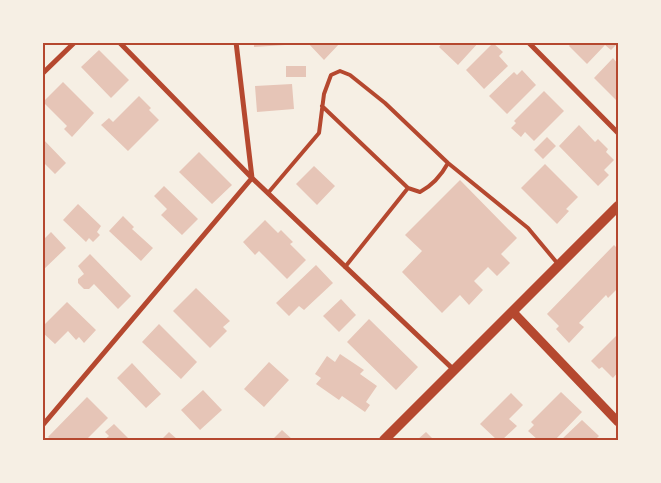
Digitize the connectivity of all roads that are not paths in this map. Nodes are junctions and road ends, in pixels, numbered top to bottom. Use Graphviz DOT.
graph roads {
  1 [pos="75,42"];
  2 [pos="119,42"];
  3 [pos="236,42"];
  4 [pos="528,42"];
  5 [pos="42,74"];
  6 [pos="322,106"];
  7 [pos="618,133"];
  8 [pos="448,163"];
  9 [pos="252,178"];
  10 [pos="408,188"];
  11 [pos="268,193"];
  12 [pos="618,206"];
  13 [pos="559,266"];
  14 [pos="345,267"];
  15 [pos="513,312"];
  16 [pos="454,370"];
  17 [pos="618,422"];
  18 [pos="42,426"];
  19 [pos="384,440"];
  1 -- 5 [label="street"];
  2 -- 9 [label="street"];
  3 -- 9 [label="street"];
  4 -- 7 [label="street"];
  6 -- 8 [label="lane"];
  6 -- 10 [label="lane"];
  6 -- 11 [label="lane"];
  8 -- 10 [label="lane"];
  8 -- 13 [label="lane"];
  9 -- 11 [label="street"];
  9 -- 18 [label="street"];
  10 -- 14 [label="lane"];
  11 -- 14 [label="street"];
  12 -- 13 [label="main road"];
  13 -- 15 [label="main road"];
  14 -- 16 [label="street"];
  15 -- 16 [label="main road"];
  15 -- 17 [label="street"];
  16 -- 19 [label="main road"];
}
